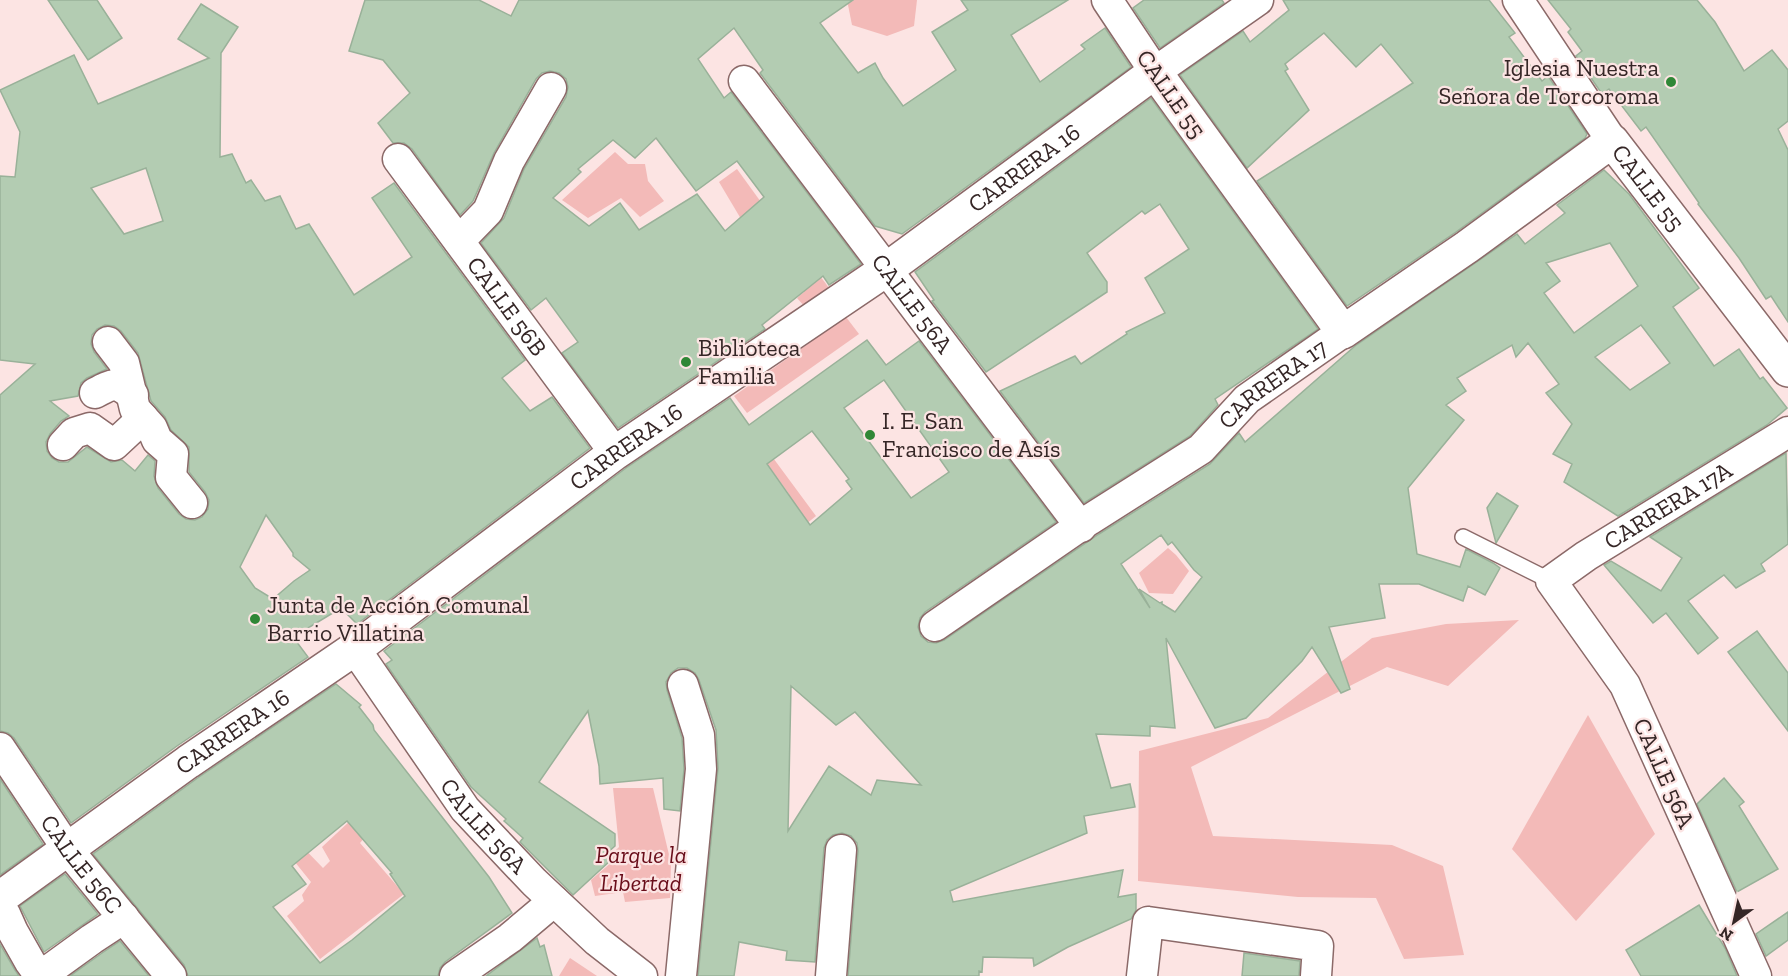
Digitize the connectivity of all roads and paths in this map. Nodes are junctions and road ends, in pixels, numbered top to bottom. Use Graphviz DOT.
graph roads {
  1 [pos="1107,0"];
  2 [pos="1258,0"];
  3 [pos="1518,0"];
  4 [pos="1155,72"];
  5 [pos="744,81"];
  6 [pos="551,88"];
  7 [pos="1612,141"];
  8 [pos="398,159"];
  9 [pos="459,242"];
  10 [pos="887,269"];
  11 [pos="1343,332"];
  12 [pos="108,342"];
  13 [pos="1788,370"];
  14 [pos="95,393"];
  15 [pos="138,406"];
  16 [pos="1788,432"];
  17 [pos="63,445"];
  18 [pos="615,453"];
  19 [pos="192,502"];
  20 [pos="1081,527"];
  21 [pos="1463,537"];
  22 [pos="1551,581"];
  23 [pos="935,626"];
  24 [pos="355,649"];
  25 [pos="683,685"];
  26 [pos="0,747"];
  27 [pos="68,850"];
  28 [pos="841,850"];
  29 [pos="0,898"];
  30 [pos="554,901"];
  31 [pos="0,908"];
  32 [pos="124,918"];
  33 [pos="41,976"];
  34 [pos="171,976"];
  35 [pos="455,976"];
  36 [pos="642,976"];
  37 [pos="681,976"];
  38 [pos="831,976"];
  39 [pos="1142,976"];
  40 [pos="1316,976"];
  41 [pos="1756,976"];
  1 -- 4 [label="street, CALLE 55"];
  2 -- 4 [label="street, CARRERA 16"];
  3 -- 7 [label="street, CALLE 55"];
  4 -- 10 [label="street, CARRERA 16"];
  4 -- 11 [label="street, CALLE 55"];
  5 -- 10 [label="street, CALLE 56A"];
  6 -- 9 [label="street"];
  7 -- 11 [label="street, CARRERA 17"];
  7 -- 13 [label="street, CALLE 55"];
  8 -- 9 [label="street, CALLE 56B"];
  9 -- 18 [label="street, CALLE 56B"];
  10 -- 18 [label="street, CARRERA 16"];
  10 -- 20 [label="street, CALLE 56A"];
  11 -- 20 [label="street, CARRERA 17"];
  12 -- 15 [label="street"];
  14 -- 15 [label="street"];
  15 -- 17 [label="street"];
  15 -- 19 [label="street"];
  16 -- 22 [label="street, CARRERA 17A"];
  18 -- 24 [label="street, CARRERA 16"];
  20 -- 23 [label="street, CARRERA 17"];
  21 -- 22 [label="lane"];
  22 -- 41 [label="street, CALLE 56A"];
  24 -- 27 [label="street, CARRERA 16"];
  24 -- 30 [label="street, CALLE 56A"];
  25 -- 37 [label="street"];
  26 -- 27 [label="street, CALLE 56C"];
  27 -- 29 [label="street, CARRERA 16"];
  27 -- 32 [label="street, CALLE 56C"];
  28 -- 38 [label="street"];
  30 -- 35 [label="street"];
  30 -- 36 [label="street, CALLE 56A"];
  31 -- 33 [label="street"];
  32 -- 33 [label="street"];
  32 -- 34 [label="street, CALLE 56C"];
  39 -- 40 [label="street"];
}
